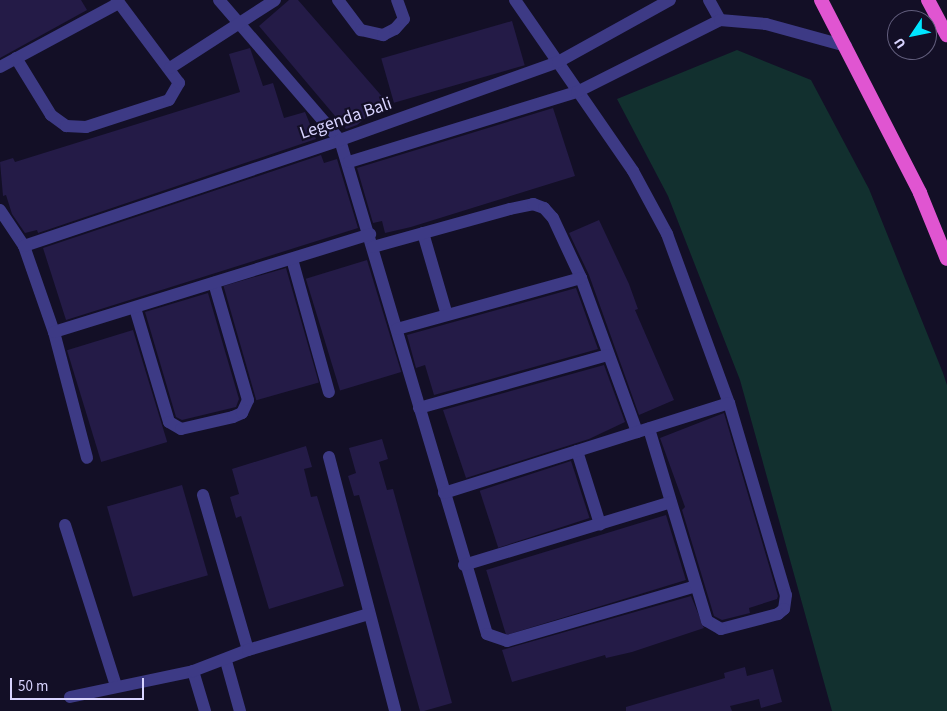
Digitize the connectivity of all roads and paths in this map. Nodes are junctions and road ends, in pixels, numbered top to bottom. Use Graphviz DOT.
graph roads {
  1 [pos="220,0"];
  2 [pos="275,0"];
  3 [pos="338,0"];
  4 [pos="397,0"];
  5 [pos="515,0"];
  6 [pos="670,0"];
  7 [pos="709,0"];
  8 [pos="821,0"];
  9 [pos="928,0"];
  10 [pos="118,1"];
  11 [pos="720,20"];
  12 [pos="240,25"];
  13 [pos="947,35"];
  14 [pos="846,46"];
  15 [pos="16,58"];
  16 [pos="558,62"];
  17 [pos="0,67"];
  18 [pos="170,68"];
  19 [pos="577,92"];
  20 [pos="340,140"];
  21 [pos="349,162"];
  22 [pos="0,210"];
  23 [pos="422,233"];
  24 [pos="370,234"];
  25 [pos="24,246"];
  26 [pos="373,247"];
  27 [pos="292,259"];
  28 [pos="947,259"];
  29 [pos="581,278"];
  30 [pos="214,283"];
  31 [pos="135,308"];
  32 [pos="448,315"];
  33 [pos="397,329"];
  34 [pos="54,332"];
  35 [pos="608,355"];
  36 [pos="329,392"];
  37 [pos="729,403"];
  38 [pos="419,408"];
  39 [pos="643,430"];
  40 [pos="577,451"];
  41 [pos="329,456"];
  42 [pos="87,458"];
  43 [pos="444,494"];
  44 [pos="203,495"];
  45 [pos="671,502"];
  46 [pos="600,524"];
  47 [pos="65,525"];
  48 [pos="464,565"];
  49 [pos="696,586"];
  50 [pos="369,614"];
  51 [pos="248,650"];
  52 [pos="226,661"];
  53 [pos="193,671"];
  54 [pos="116,686"];
  55 [pos="70,697"];
  56 [pos="205,711"];
  57 [pos="240,711"];
  58 [pos="395,711"];
  1 -- 12 [label="street"];
  2 -- 12 [label="street"];
  3 -- 4 [label="street"];
  5 -- 16 [label="street"];
  6 -- 16 [label="street, Legenda Bali"];
  7 -- 11 [label="street"];
  8 -- 14 [label="highway"];
  9 -- 13 [label="highway"];
  10 -- 15 [label="street"];
  10 -- 18 [label="street"];
  11 -- 14 [label="street"];
  11 -- 19 [label="street"];
  12 -- 18 [label="street"];
  12 -- 20 [label="street"];
  14 -- 28 [label="highway"];
  15 -- 17 [label="street"];
  15 -- 18 [label="street"];
  16 -- 19 [label="street"];
  16 -- 20 [label="street, Legenda Bali"];
  19 -- 21 [label="street"];
  19 -- 37 [label="street"];
  20 -- 21 [label="street"];
  20 -- 25 [label="street, Legenda Bali"];
  21 -- 24 [label="street"];
  22 -- 25 [label="street"];
  23 -- 26 [label="street"];
  23 -- 29 [label="street"];
  23 -- 32 [label="street"];
  24 -- 26 [label="street"];
  24 -- 27 [label="street"];
  25 -- 34 [label="street"];
  26 -- 33 [label="street"];
  27 -- 30 [label="street"];
  27 -- 36 [label="street"];
  29 -- 32 [label="street"];
  29 -- 35 [label="street"];
  30 -- 31 [label="street"];
  30 -- 31 [label="street"];
  31 -- 34 [label="street"];
  32 -- 33 [label="street"];
  33 -- 38 [label="street"];
  34 -- 42 [label="street"];
  35 -- 38 [label="street"];
  35 -- 39 [label="street"];
  37 -- 39 [label="street"];
  37 -- 49 [label="street"];
  38 -- 43 [label="street"];
  39 -- 40 [label="street"];
  39 -- 45 [label="street"];
  40 -- 43 [label="street"];
  40 -- 46 [label="street"];
  41 -- 50 [label="street"];
  43 -- 48 [label="street"];
  44 -- 51 [label="street"];
  45 -- 46 [label="street"];
  45 -- 49 [label="street"];
  46 -- 48 [label="street"];
  47 -- 54 [label="street"];
  48 -- 49 [label="street"];
  50 -- 51 [label="street"];
  50 -- 58 [label="street"];
  51 -- 52 [label="street"];
  52 -- 53 [label="street"];
  52 -- 57 [label="street"];
  53 -- 54 [label="street"];
  53 -- 56 [label="street"];
  54 -- 55 [label="street"];
}
